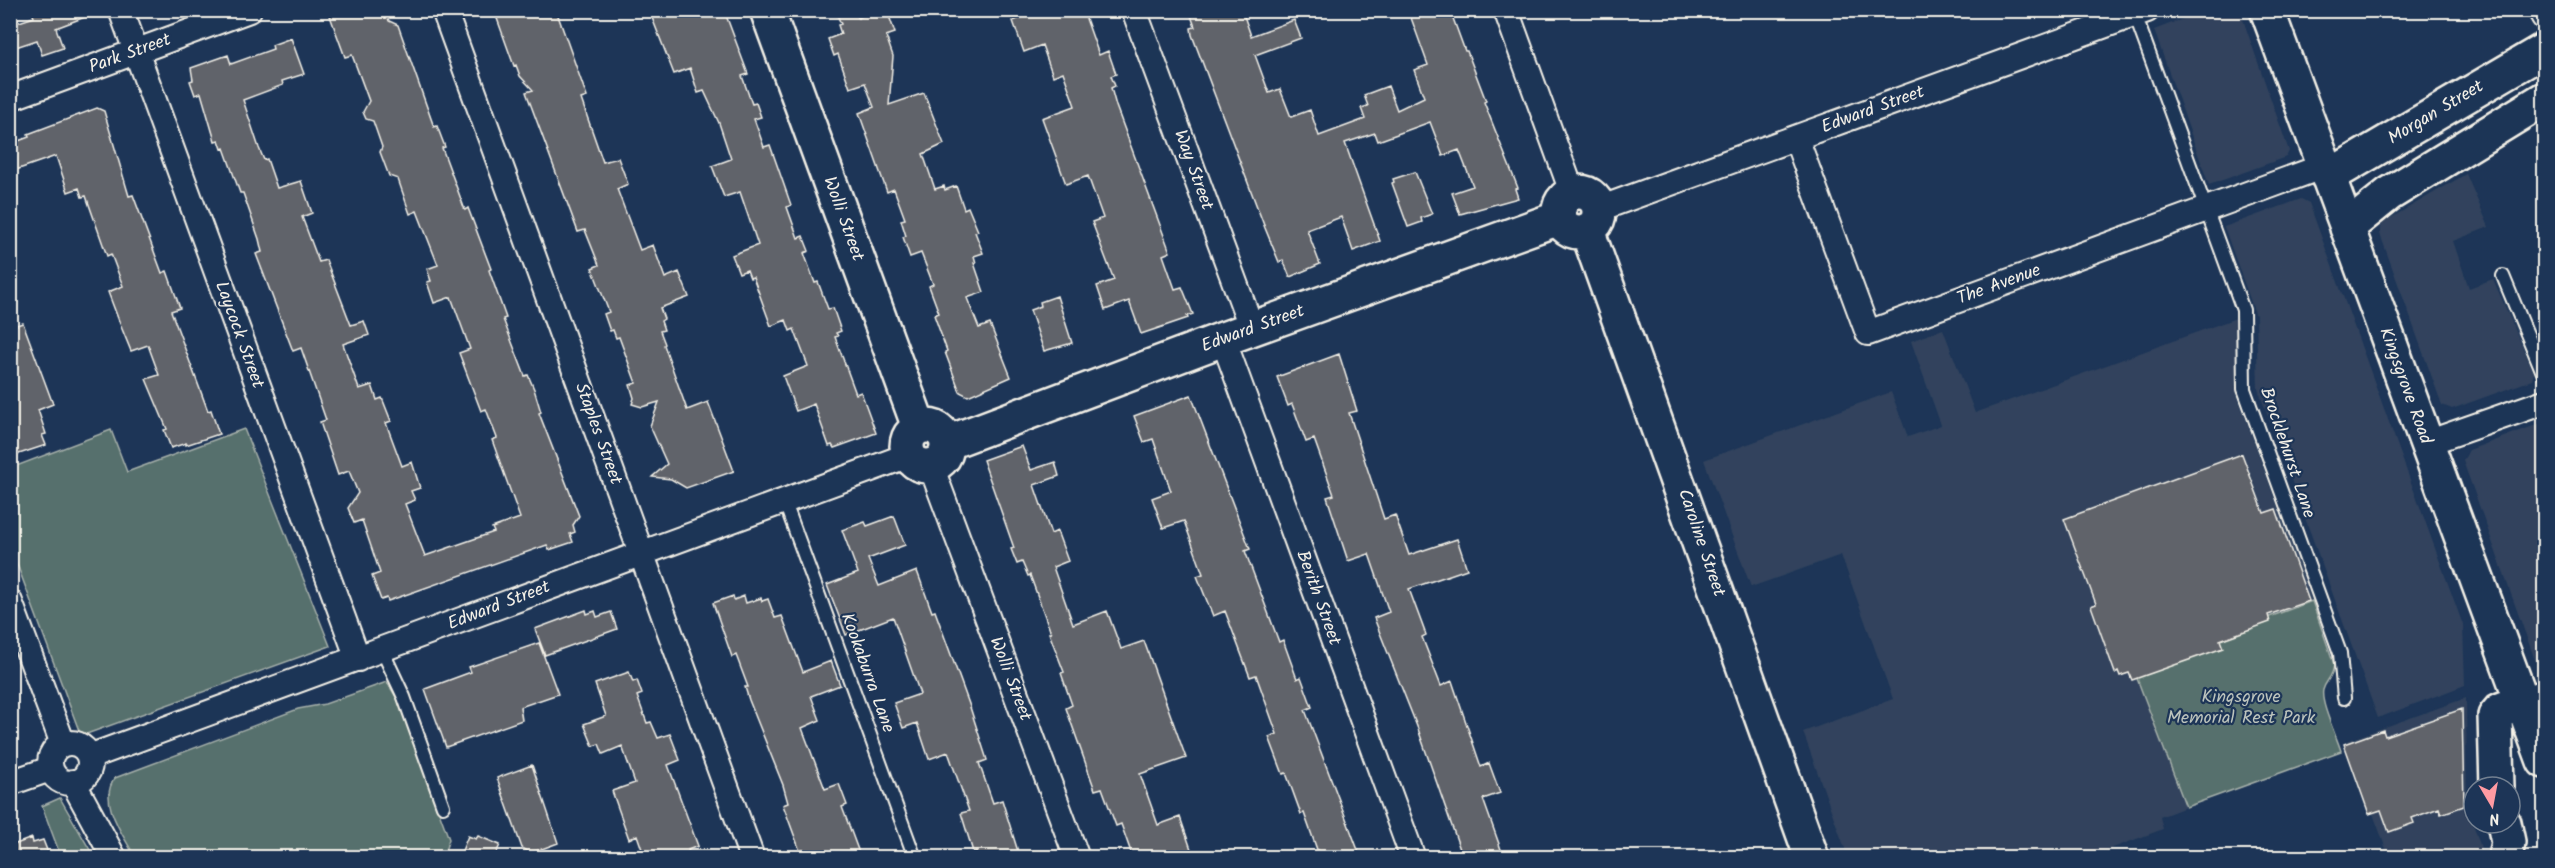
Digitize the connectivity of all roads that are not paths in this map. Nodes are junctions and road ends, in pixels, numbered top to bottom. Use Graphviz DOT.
graph roads {
  1 [pos="121,10"];
  2 [pos="249,10"];
  3 [pos="444,10"];
  4 [pos="767,10"];
  5 [pos="1134,10"];
  6 [pos="1506,10"];
  7 [pos="2267,10"];
  8 [pos="2540,10"];
  9 [pos="2141,13"];
  10 [pos="2544,17"];
  11 [pos="2544,50"];
  12 [pos="136,52"];
  13 [pos="10,98"];
  14 [pos="2544,99"];
  15 [pos="1796,138"];
  16 [pos="2326,172"];
  17 [pos="2206,209"];
  18 [pos="1579,212"];
  19 [pos="2347,228"];
  20 [pos="2504,276"];
  21 [pos="1238,334"];
  22 [pos="2544,375"];
  23 [pos="2544,402"];
  24 [pos="2427,443"];
  25 [pos="926,448"];
  26 [pos="784,500"];
  27 [pos="641,553"];
  28 [pos="10,602"];
  29 [pos="382,650"];
  30 [pos="358,659"];
  31 [pos="2534,697"];
  32 [pos="2344,698"];
  33 [pos="63,744"];
  34 [pos="89,757"];
  35 [pos="2544,760"];
  36 [pos="51,769"];
  37 [pos="2496,775"];
  38 [pos="2501,775"];
  39 [pos="2544,775"];
  40 [pos="73,782"];
  41 [pos="10,783"];
  42 [pos="443,806"];
  43 [pos="2507,835"];
  44 [pos="114,858"];
  45 [pos="752,858"];
  46 [pos="915,858"];
  47 [pos="1077,858"];
  48 [pos="1413,858"];
  49 [pos="1812,858"];
  50 [pos="2505,858"];
  1 -- 12 [label="street, Laycock Street"];
  2 -- 12 [label="street, Park Street"];
  3 -- 27 [label="street, Staples Street"];
  4 -- 25 [label="street, Wolli Street"];
  5 -- 21 [label="street, Way Street"];
  6 -- 18 [label="street, Caroline Street"];
  7 -- 16 [label="street, Kingsgrove Road"];
  8 -- 10 [label="street"];
  9 -- 15 [label="street, Edward Street"];
  9 -- 17 [label="lane, Brocklehurst Lane"];
  11 -- 16 [label="street, Morgan Street"];
  12 -- 13 [label="street, Park Street"];
  12 -- 30 [label="street, Laycock Street"];
  14 -- 19 [label="street"];
  15 -- 17 [label="street, The Avenue"];
  15 -- 18 [label="street, Edward Street"];
  16 -- 17 [label="street, The Avenue"];
  16 -- 19 [label="street, Kingsgrove Road"];
  17 -- 32 [label="lane, Brocklehurst Lane"];
  18 -- 21 [label="street, Edward Street"];
  18 -- 49 [label="street, Caroline Street"];
  19 -- 24 [label="street, Kingsgrove Road"];
  20 -- 22 [label="lane"];
  21 -- 25 [label="street, Edward Street"];
  21 -- 48 [label="street, Berith Street"];
  23 -- 24 [label="street"];
  24 -- 31 [label="street, Kingsgrove Road"];
  25 -- 26 [label="street, Edward Street"];
  25 -- 47 [label="street, Wolli Street"];
  26 -- 27 [label="street, Edward Street"];
  26 -- 46 [label="lane, Kookaburra Lane"];
  27 -- 29 [label="street, Edward Street"];
  27 -- 45 [label="street, Staples Street"];
  28 -- 33 [label="street"];
  29 -- 30 [label="street, Edward Street"];
  29 -- 42 [label="lane"];
  30 -- 34 [label="street, Edward Street"];
  31 -- 35 [label="street, Kingsgrove Road"];
  31 -- 37 [label="street"];
  33 -- 34 [label="street"];
  33 -- 36 [label="street"];
  34 -- 40 [label="street"];
  36 -- 40 [label="street"];
  36 -- 41 [label="street"];
  38 -- 39 [label="street"];
  40 -- 44 [label="street"];
  43 -- 50 [label="street"];
}
